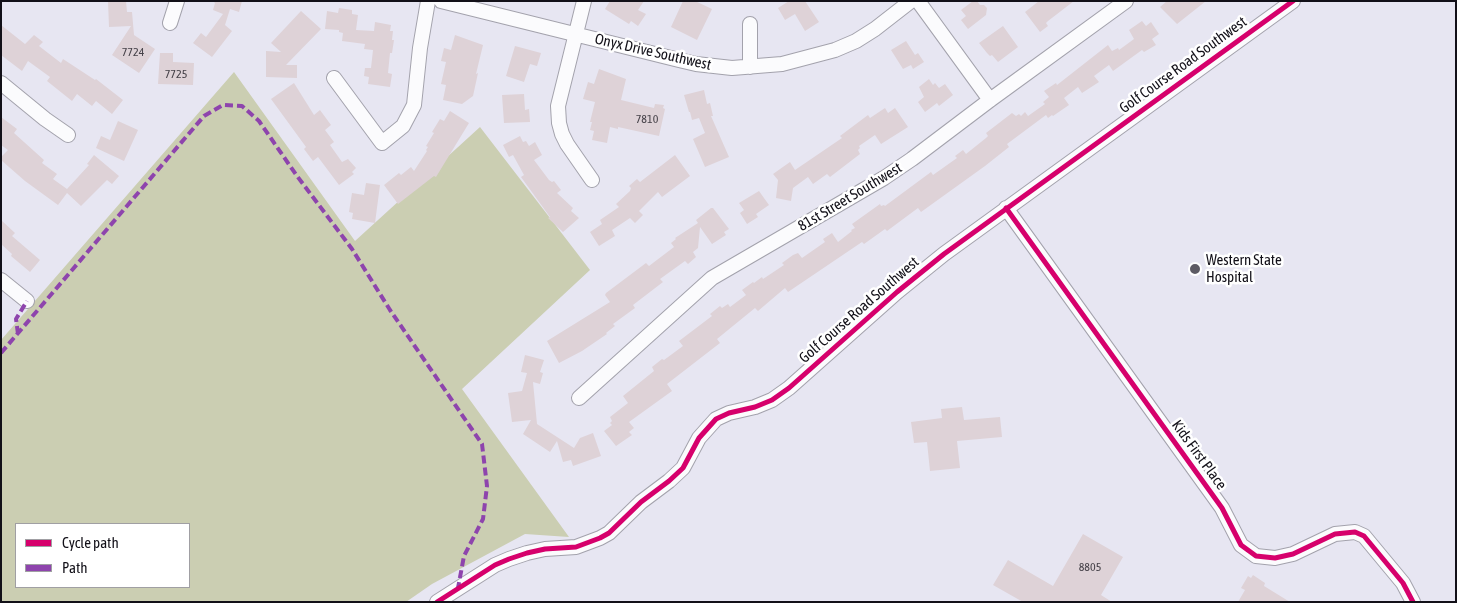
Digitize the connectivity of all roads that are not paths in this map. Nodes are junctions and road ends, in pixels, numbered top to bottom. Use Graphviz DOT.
graph roads {
  1 [pos="177,1"];
  2 [pos="428,1"];
  3 [pos="441,1"];
  4 [pos="584,1"];
  5 [pos="912,1"];
  6 [pos="918,1"];
  7 [pos="1126,1"];
  8 [pos="1293,1"];
  9 [pos="170,23"];
  10 [pos="750,24"];
  11 [pos="575,34"];
  12 [pos="750,68"];
  13 [pos="334,78"];
  14 [pos="1,83"];
  15 [pos="990,100"];
  16 [pos="68,135"];
  17 [pos="592,180"];
  18 [pos="1006,208"];
  19 [pos="1,280"];
  20 [pos="27,301"];
  21 [pos="579,398"];
  22 [pos="437,602"];
  23 [pos="1413,602"];
  1 -- 9 [label="street"];
  2 -- 13 [label="street"];
  3 -- 11 [label="street, Onyx Drive Southwest"];
  4 -- 11 [label="street"];
  5 -- 12 [label="street, Onyx Drive Southwest"];
  6 -- 15 [label="street"];
  7 -- 15 [label="street, 81st Street Southwest"];
  8 -- 18 [label="street, Golf Course Road Southwest"];
  10 -- 12 [label="street"];
  11 -- 12 [label="street, Onyx Drive Southwest"];
  11 -- 17 [label="street"];
  14 -- 16 [label="street"];
  15 -- 21 [label="street, 81st Street Southwest"];
  18 -- 22 [label="street, Golf Course Road Southwest"];
  18 -- 23 [label="street, Kids First Place"];
  19 -- 20 [label="street"];
}
